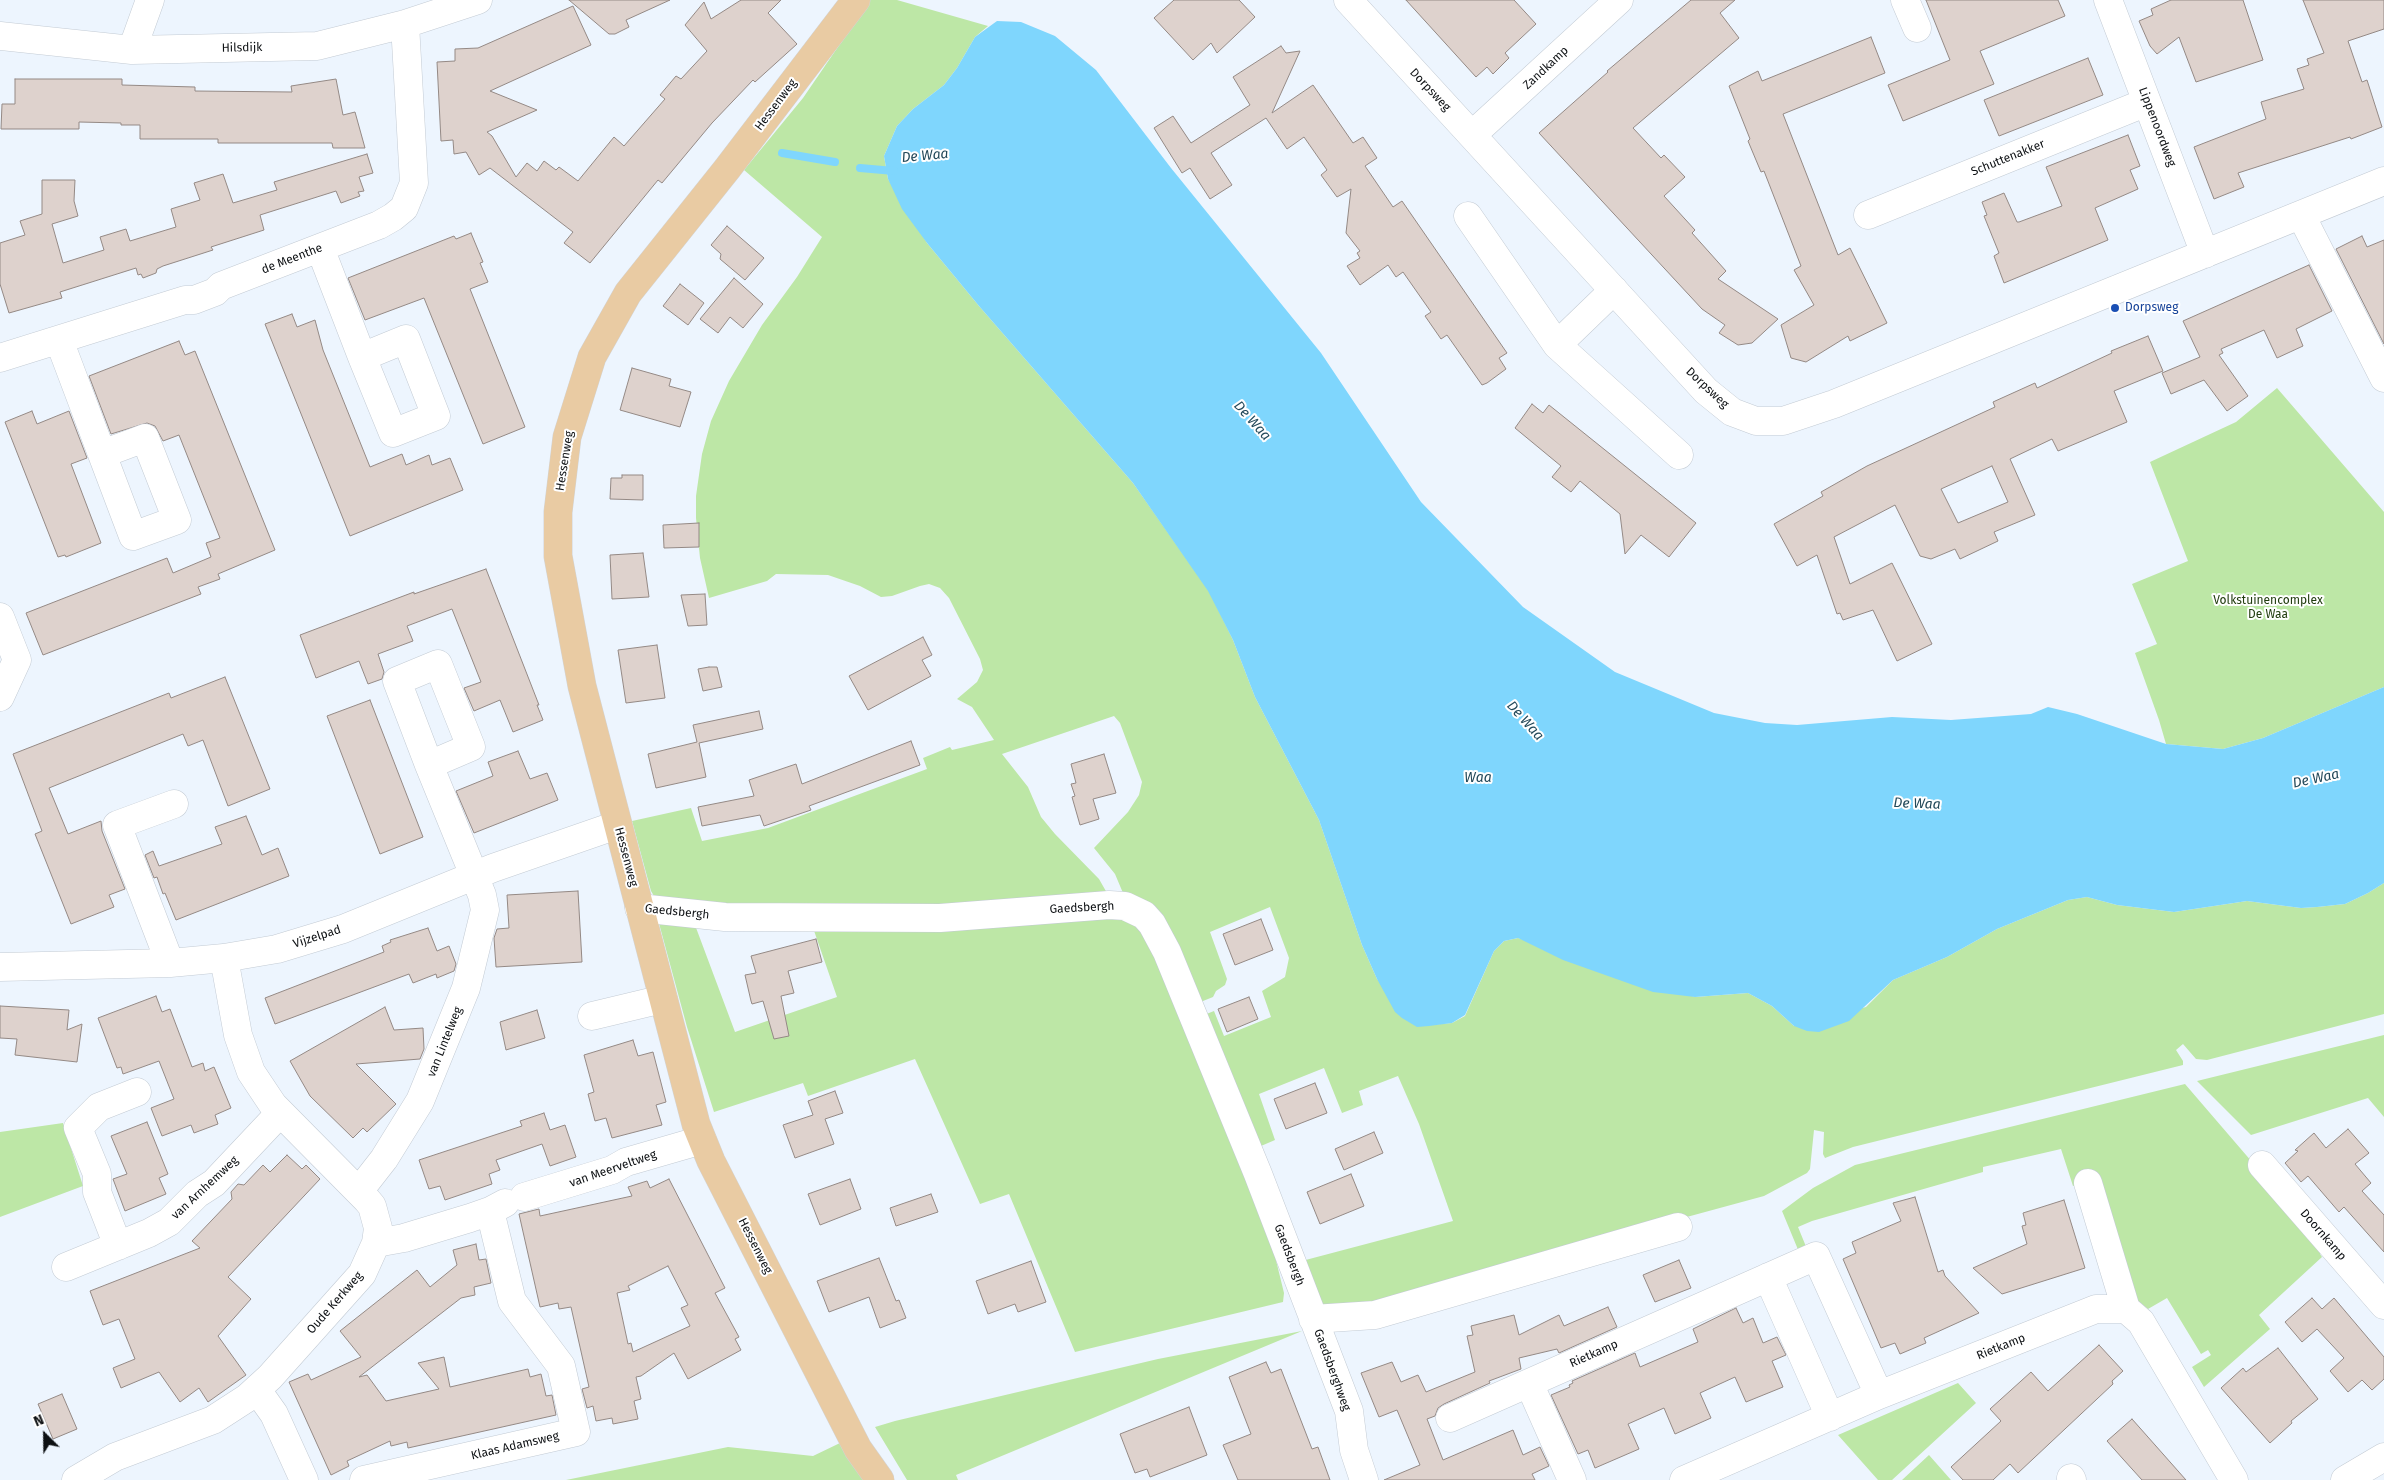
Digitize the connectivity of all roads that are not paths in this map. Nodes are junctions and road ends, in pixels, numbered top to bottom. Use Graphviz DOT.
graph roads {
  1 [pos="150,0"];
  2 [pos="478,0"];
  3 [pos="856,0"];
  4 [pos="1348,0"];
  5 [pos="1619,0"];
  6 [pos="1905,0"];
  7 [pos="2108,0"];
  8 [pos="405,24"];
  9 [pos="1917,28"];
  10 [pos="0,36"];
  11 [pos="132,50"];
  12 [pos="2148,102"];
  13 [pos="1472,136"];
  14 [pos="2384,181"];
  15 [pos="1868,215"];
  16 [pos="2301,215"];
  17 [pos="1468,216"];
  18 [pos="320,248"];
  19 [pos="2205,254"];
  20 [pos="1614,290"];
  21 [pos="59,340"];
  22 [pos="1557,345"];
  23 [pos="362,356"];
  24 [pos="0,358"];
  25 [pos="2384,378"];
  26 [pos="102,454"];
  27 [pos="1679,455"];
  28 [pos="0,617"];
  29 [pos="0,697"];
  30 [pos="429,765"];
  31 [pos="174,804"];
  32 [pos="617,826"];
  33 [pos="474,876"];
  34 [pos="639,908"];
  35 [pos="224,958"];
  36 [pos="170,963"];
  37 [pos="0,967"];
  38 [pos="662,999"];
  39 [pos="592,1016"];
  40 [pos="137,1092"];
  41 [pos="280,1113"];
  42 [pos="702,1140"];
  43 [pos="2262,1165"];
  44 [pos="2088,1183"];
  45 [pos="359,1191"];
  46 [pos="509,1203"];
  47 [pos="1678,1227"];
  48 [pos="376,1243"];
  49 [pos="118,1246"];
  50 [pos="66,1267"];
  51 [pos="1768,1277"];
  52 [pos="2384,1305"];
  53 [pos="2126,1308"];
  54 [pos="1313,1319"];
  55 [pos="1529,1383"];
  56 [pos="257,1390"];
  57 [pos="1879,1395"];
  58 [pos="1450,1418"];
  59 [pos="1830,1418"];
  60 [pos="2384,1457"];
  61 [pos="76,1480"];
  62 [pos="304,1480"];
  63 [pos="364,1480"];
  64 [pos="880,1480"];
  65 [pos="1364,1480"];
  66 [pos="1572,1480"];
  67 [pos="1684,1480"];
  68 [pos="2234,1480"];
  69 [pos="2345,1480"];
  1 -- 11 [label="street"];
  2 -- 8 [label="street, Hilsdijk"];
  3 -- 32 [label="main road, Hessenweg"];
  4 -- 13 [label="street, Dorpsweg"];
  5 -- 13 [label="street, Zandkamp"];
  6 -- 9 [label="street"];
  7 -- 12 [label="street, Lippenoordweg"];
  8 -- 11 [label="street, Hilsdijk"];
  8 -- 18 [label="street, de Meenthe"];
  10 -- 11 [label="street, Hilsdijk"];
  12 -- 15 [label="street, Schuttenakker"];
  12 -- 19 [label="street, Lippenoordweg"];
  13 -- 20 [label="street, Dorpsweg"];
  14 -- 16 [label="street, Dorpsweg"];
  16 -- 19 [label="street, Dorpsweg"];
  16 -- 25 [label="street"];
  17 -- 22 [label="street"];
  18 -- 21 [label="street, de Meenthe"];
  18 -- 23 [label="street"];
  19 -- 20 [label="street, Dorpsweg"];
  20 -- 22 [label="street"];
  21 -- 24 [label="street, de Meenthe"];
  21 -- 26 [label="street"];
  22 -- 27 [label="street"];
  28 -- 29 [label="street"];
  30 -- 33 [label="street, van Lintelweg"];
  31 -- 36 [label="street"];
  32 -- 33 [label="street, Vijzelpad"];
  32 -- 34 [label="main road, Hessenweg"];
  33 -- 35 [label="street, Vijzelpad"];
  33 -- 45 [label="street, van Lintelweg"];
  34 -- 38 [label="main road, Hessenweg"];
  34 -- 54 [label="street, Gaedsbergh"];
  35 -- 36 [label="street, Vijzelpad"];
  35 -- 41 [label="street, Oude Kerkweg"];
  36 -- 37 [label="street, Vijzelpad"];
  38 -- 39 [label="street"];
  38 -- 42 [label="main road, Hessenweg"];
  40 -- 49 [label="street"];
  41 -- 45 [label="street, Oude Kerkweg"];
  41 -- 49 [label="street, van Arnhemweg"];
  42 -- 46 [label="street, van Meerveltweg"];
  42 -- 64 [label="main road, Hessenweg"];
  43 -- 52 [label="street, Doornkamp"];
  44 -- 53 [label="street"];
  45 -- 48 [label="street, Oude Kerkweg"];
  46 -- 48 [label="street, van Meerveltweg"];
  46 -- 63 [label="street, Klaas Adamsweg"];
  47 -- 54 [label="street"];
  48 -- 56 [label="street, Oude Kerkweg"];
  49 -- 50 [label="street, van Arnhemweg"];
  51 -- 55 [label="street, Rietkamp"];
  51 -- 57 [label="street, Rietkamp"];
  51 -- 59 [label="street"];
  53 -- 57 [label="street, Rietkamp"];
  53 -- 68 [label="street"];
  54 -- 65 [label="street, Gaedsberghweg"];
  55 -- 58 [label="street, Rietkamp"];
  55 -- 66 [label="street"];
  56 -- 61 [label="street, Oude Kerkweg"];
  56 -- 62 [label="street"];
  57 -- 59 [label="street, Rietkamp"];
  59 -- 67 [label="street, Rietkamp"];
  60 -- 69 [label="street"];
}
